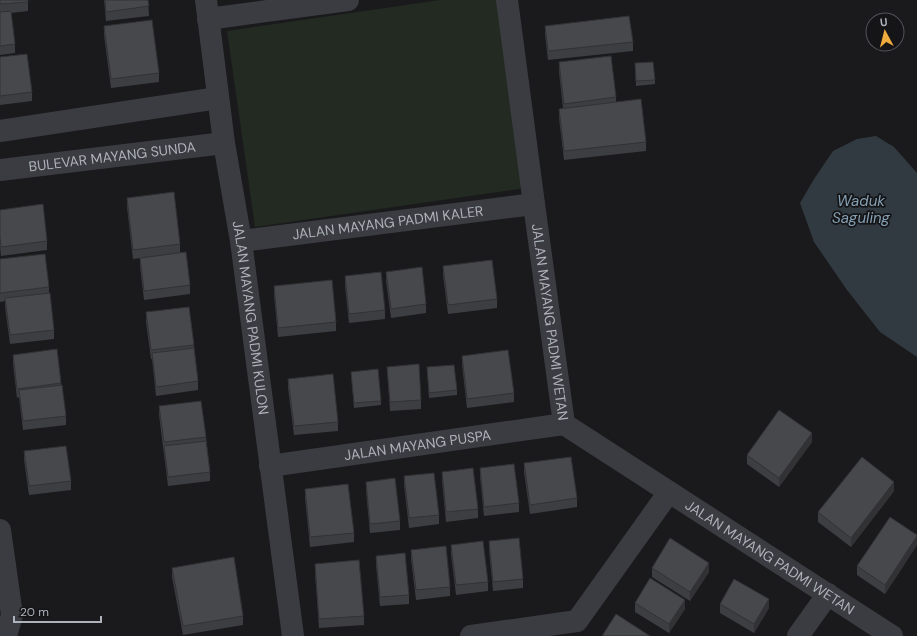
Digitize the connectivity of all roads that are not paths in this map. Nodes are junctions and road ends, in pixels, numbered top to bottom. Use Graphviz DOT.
graph roads {
  1 [pos="348,0"];
  2 [pos="507,0"];
  3 [pos="207,10"];
  4 [pos="218,98"];
  5 [pos="0,131"];
  6 [pos="224,143"];
  7 [pos="0,170"];
  8 [pos="534,204"];
  9 [pos="241,241"];
  10 [pos="564,424"];
  11 [pos="270,466"];
  12 [pos="669,492"];
  13 [pos="0,530"];
  14 [pos="828,594"];
  15 [pos="6,636"];
  16 [pos="293,636"];
  17 [pos="471,636"];
  18 [pos="798,636"];
  19 [pos="892,636"];
  1 -- 3 [label="street"];
  2 -- 8 [label="street, JALAN MAYANG PADMI WETAN"];
  3 -- 4 [label="street, JALAN MAYANG PADMI KULON"];
  4 -- 5 [label="street"];
  4 -- 6 [label="street, JALAN MAYANG PADMI KULON"];
  6 -- 7 [label="street, BULEVAR MAYANG SUNDA"];
  6 -- 9 [label="street, JALAN MAYANG PADMI KULON"];
  8 -- 9 [label="street, JALAN MAYANG PADMI KALER"];
  8 -- 10 [label="street, JALAN MAYANG PADMI WETAN"];
  9 -- 11 [label="street, JALAN MAYANG PADMI KULON"];
  10 -- 11 [label="street, JALAN MAYANG PUSPA"];
  10 -- 12 [label="street, JALAN MAYANG PADMI WETAN"];
  11 -- 16 [label="street, JALAN MAYANG PADMI KULON"];
  12 -- 14 [label="street, JALAN MAYANG PADMI WETAN"];
  12 -- 17 [label="street"];
  13 -- 15 [label="street"];
  14 -- 18 [label="street"];
  14 -- 19 [label="street, JALAN MAYANG PADMI WETAN"];
}
